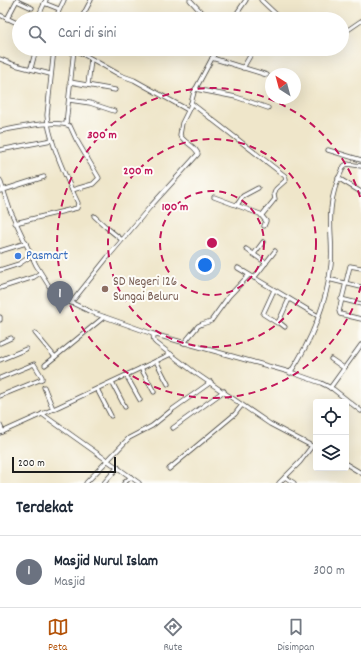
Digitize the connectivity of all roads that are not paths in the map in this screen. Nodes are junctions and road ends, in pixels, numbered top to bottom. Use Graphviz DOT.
graph roads {
  1 [pos="17,0"];
  2 [pos="64,0"];
  3 [pos="91,0"];
  4 [pos="190,0"];
  5 [pos="246,0"];
  6 [pos="261,0"];
  7 [pos="45,2"];
  8 [pos="32,8"];
  9 [pos="59,9"];
  10 [pos="40,12"];
  11 [pos="58,12"];
  12 [pos="85,12"];
  13 [pos="201,12"];
  14 [pos="238,12"];
  15 [pos="274,12"];
  16 [pos="0,16"];
  17 [pos="8,19"];
  18 [pos="12,21"];
  19 [pos="361,21"];
  20 [pos="349,29"];
  21 [pos="34,56"];
  22 [pos="53,56"];
  23 [pos="73,56"];
  24 [pos="86,56"];
  25 [pos="250,56"];
  26 [pos="212,58"];
  27 [pos="0,59"];
  28 [pos="91,59"];
  29 [pos="31,68"];
  30 [pos="243,68"];
  31 [pos="50,74"];
  32 [pos="265,74"];
  33 [pos="70,82"];
  34 [pos="88,84"];
  35 [pos="195,89"];
  36 [pos="115,90"];
  37 [pos="69,100"];
  38 [pos="191,103"];
  39 [pos="268,108"];
  40 [pos="114,110"];
  41 [pos="188,110"];
  42 [pos="47,124"];
  43 [pos="66,124"];
  44 [pos="0,131"];
  45 [pos="52,140"];
  46 [pos="0,150"];
  47 [pos="328,150"];
  48 [pos="361,160"];
  49 [pos="361,166"];
  50 [pos="44,177"];
  51 [pos="338,178"];
  52 [pos="0,180"];
  53 [pos="258,188"];
  54 [pos="1,190"];
  55 [pos="72,190"];
  56 [pos="361,192"];
  57 [pos="214,197"];
  58 [pos="237,205"];
  59 [pos="262,215"];
  60 [pos="94,216"];
  61 [pos="15,223"];
  62 [pos="264,226"];
  63 [pos="122,240"];
  64 [pos="263,242"];
  65 [pos="26,243"];
  66 [pos="246,249"];
  67 [pos="0,251"];
  68 [pos="275,251"];
  69 [pos="254,254"];
  70 [pos="32,256"];
  71 [pos="266,263"];
  72 [pos="238,268"];
  73 [pos="361,268"];
  74 [pos="0,270"];
  75 [pos="40,273"];
  76 [pos="249,275"];
  77 [pos="254,278"];
  78 [pos="328,279"];
  79 [pos="345,284"];
  80 [pos="0,288"];
  81 [pos="361,288"];
  82 [pos="274,290"];
  83 [pos="289,299"];
  84 [pos="341,299"];
  85 [pos="71,303"];
  86 [pos="361,304"];
  87 [pos="318,316"];
  88 [pos="104,317"];
  89 [pos="361,319"];
  90 [pos="279,321"];
  91 [pos="285,327"];
  92 [pos="35,333"];
  93 [pos="153,334"];
  94 [pos="11,338"];
  95 [pos="0,343"];
  96 [pos="184,343"];
  97 [pos="361,345"];
  98 [pos="26,349"];
  99 [pos="171,354"];
  100 [pos="55,357"];
  101 [pos="331,359"];
  102 [pos="0,360"];
  103 [pos="156,361"];
  104 [pos="45,364"];
  105 [pos="141,368"];
  106 [pos="344,368"];
  107 [pos="293,374"];
  108 [pos="126,375"];
  109 [pos="0,378"];
  110 [pos="112,382"];
  111 [pos="211,382"];
  112 [pos="168,384"];
  113 [pos="44,387"];
  114 [pos="330,388"];
  115 [pos="97,389"];
  116 [pos="224,391"];
  117 [pos="154,392"];
  118 [pos="0,396"];
  119 [pos="140,400"];
  120 [pos="242,405"];
  121 [pos="125,407"];
  122 [pos="54,409"];
  123 [pos="361,411"];
  124 [pos="42,414"];
  125 [pos="111,416"];
  126 [pos="0,425"];
  127 [pos="173,428"];
  128 [pos="1,432"];
  129 [pos="313,446"];
  130 [pos="313,448"];
  131 [pos="108,460"];
  132 [pos="349,466"];
  133 [pos="118,467"];
  134 [pos="169,469"];
  135 [pos="361,473"];
  136 [pos="130,476"];
  137 [pos="285,477"];
  138 [pos="86,483"];
  139 [pos="104,483"];
  140 [pos="124,483"];
  141 [pos="139,483"];
  142 [pos="279,483"];
  143 [pos="294,483"];
  1 -- 8 [label="street"];
  1 -- 17 [label="street"];
  2 -- 9 [label="street"];
  3 -- 12 [label="street"];
  4 -- 13 [label="street"];
  5 -- 14 [label="street"];
  6 -- 15 [label="street"];
  7 -- 9 [label="street"];
  7 -- 10 [label="street"];
  9 -- 11 [label="street"];
  16 -- 17 [label="street"];
  17 -- 18 [label="street"];
  19 -- 20 [label="street"];
  21 -- 29 [label="street"];
  22 -- 31 [label="street"];
  23 -- 33 [label="street"];
  24 -- 28 [label="street"];
  25 -- 30 [label="street"];
  26 -- 30 [label="street"];
  26 -- 35 [label="street"];
  27 -- 29 [label="street"];
  28 -- 34 [label="street"];
  28 -- 41 [label="street"];
  29 -- 31 [label="street"];
  30 -- 32 [label="street"];
  31 -- 42 [label="street"];
  33 -- 34 [label="street"];
  33 -- 37 [label="street"];
  34 -- 36 [label="street"];
  35 -- 38 [label="street"];
  35 -- 39 [label="street"];
  37 -- 40 [label="street"];
  37 -- 43 [label="street"];
  38 -- 41 [label="street"];
  38 -- 59 [label="street"];
  41 -- 63 [label="street"];
  42 -- 43 [label="street"];
  42 -- 44 [label="street"];
  42 -- 45 [label="street"];
  43 -- 55 [label="street"];
  45 -- 46 [label="street"];
  45 -- 55 [label="street"];
  47 -- 48 [label="street"];
  49 -- 51 [label="street"];
  50 -- 54 [label="street"];
  51 -- 56 [label="street"];
  51 -- 78 [label="street"];
  52 -- 54 [label="street"];
  53 -- 58 [label="street"];
  54 -- 61 [label="street"];
  55 -- 61 [label="street"];
  57 -- 58 [label="street"];
  58 -- 59 [label="street"];
  59 -- 62 [label="street"];
  60 -- 63 [label="street"];
  61 -- 65 [label="street"];
  63 -- 85 [label="street"];
  64 -- 69 [label="street"];
  65 -- 67 [label="street"];
  65 -- 70 [label="street"];
  66 -- 69 [label="street"];
  68 -- 71 [label="street"];
  69 -- 71 [label="street"];
  70 -- 74 [label="street"];
  70 -- 75 [label="street"];
  71 -- 77 [label="street"];
  72 -- 76 [label="street"];
  73 -- 79 [label="street"];
  75 -- 80 [label="street"];
  75 -- 85 [label="street"];
  76 -- 77 [label="street"];
  76 -- 96 [label="street"];
  77 -- 82 [label="street"];
  78 -- 79 [label="street"];
  78 -- 87 [label="street"];
  79 -- 81 [label="street"];
  79 -- 84 [label="street"];
  82 -- 83 [label="street"];
  82 -- 90 [label="street"];
  83 -- 87 [label="street"];
  83 -- 90 [label="street"];
  84 -- 86 [label="street"];
  84 -- 89 [label="street"];
  85 -- 88 [label="street"];
  87 -- 107 [label="street"];
  88 -- 93 [label="street"];
  88 -- 100 [label="street"];
  90 -- 91 [label="street"];
  92 -- 100 [label="street"];
  93 -- 96 [label="street"];
  93 -- 99 [label="street"];
  94 -- 95 [label="street"];
  96 -- 107 [label="street"];
  97 -- 106 [label="street"];
  98 -- 102 [label="street"];
  99 -- 103 [label="street"];
  99 -- 111 [label="street"];
  100 -- 104 [label="street"];
  101 -- 106 [label="street"];
  103 -- 105 [label="street"];
  103 -- 112 [label="street"];
  105 -- 108 [label="street"];
  105 -- 117 [label="street"];
  106 -- 114 [label="street"];
  107 -- 114 [label="street"];
  108 -- 110 [label="street"];
  108 -- 119 [label="street"];
  109 -- 118 [label="street"];
  110 -- 115 [label="street"];
  110 -- 121 [label="street"];
  111 -- 116 [label="street"];
  111 -- 131 [label="street"];
  113 -- 122 [label="street"];
  114 -- 123 [label="street"];
  115 -- 122 [label="street"];
  115 -- 125 [label="street"];
  116 -- 120 [label="street"];
  116 -- 127 [label="street"];
  120 -- 129 [label="street"];
  120 -- 134 [label="street"];
  122 -- 124 [label="street"];
  124 -- 128 [label="street"];
  124 -- 131 [label="street"];
  126 -- 128 [label="street"];
  130 -- 137 [label="street"];
  131 -- 133 [label="street"];
  131 -- 138 [label="street"];
  132 -- 135 [label="street"];
  133 -- 136 [label="street"];
  133 -- 139 [label="street"];
  136 -- 140 [label="street"];
  136 -- 141 [label="street"];
  137 -- 142 [label="street"];
  137 -- 143 [label="street"];
}
